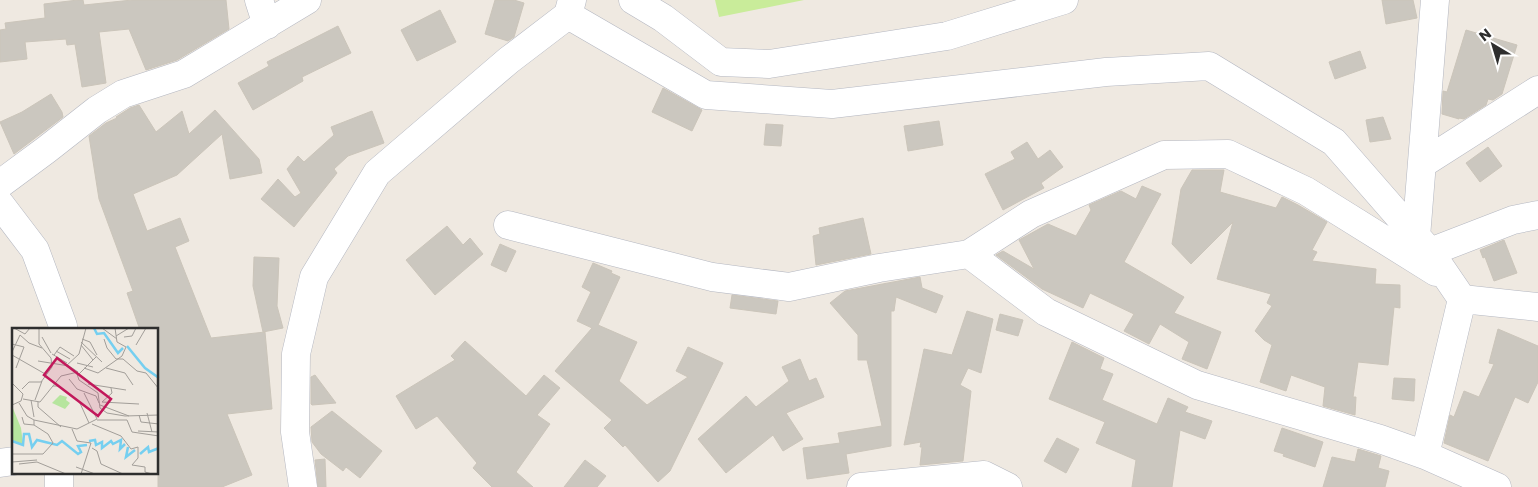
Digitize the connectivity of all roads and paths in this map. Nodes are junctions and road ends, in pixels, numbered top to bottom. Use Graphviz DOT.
graph roads {
  1 [pos="307,0"];
  2 [pos="633,0"];
  3 [pos="1064,0"];
  4 [pos="1435,0"];
  5 [pos="570,8"];
  6 [pos="263,12"];
  7 [pos="1538,90"];
  8 [pos="1422,164"];
  9 [pos="0,184"];
  10 [pos="0,204"];
  11 [pos="1538,215"];
  12 [pos="508,225"];
  13 [pos="1423,245"];
  14 [pos="969,254"];
  15 [pos="1456,290"];
  16 [pos="1538,308"];
  17 [pos="63,328"];
  18 [pos="1425,455"];
  19 [pos="59,474"];
  20 [pos="977,481"];
  21 [pos="59,487"];
  22 [pos="303,487"];
  23 [pos="861,487"];
  24 [pos="1008,487"];
  25 [pos="1497,487"];
  1 -- 6 [label="street"];
  2 -- 3 [label="street"];
  4 -- 8 [label="street"];
  5 -- 13 [label="street"];
  5 -- 22 [label="street"];
  6 -- 9 [label="street"];
  7 -- 8 [label="street"];
  8 -- 13 [label="street"];
  10 -- 17 [label="street"];
  11 -- 13 [label="street"];
  12 -- 14 [label="street"];
  13 -- 15 [label="street"];
  14 -- 15 [label="street"];
  14 -- 18 [label="street"];
  15 -- 16 [label="street"];
  15 -- 18 [label="street"];
  18 -- 25 [label="street"];
  19 -- 21 [label="street"];
  20 -- 23 [label="street"];
  20 -- 24 [label="street"];
}
